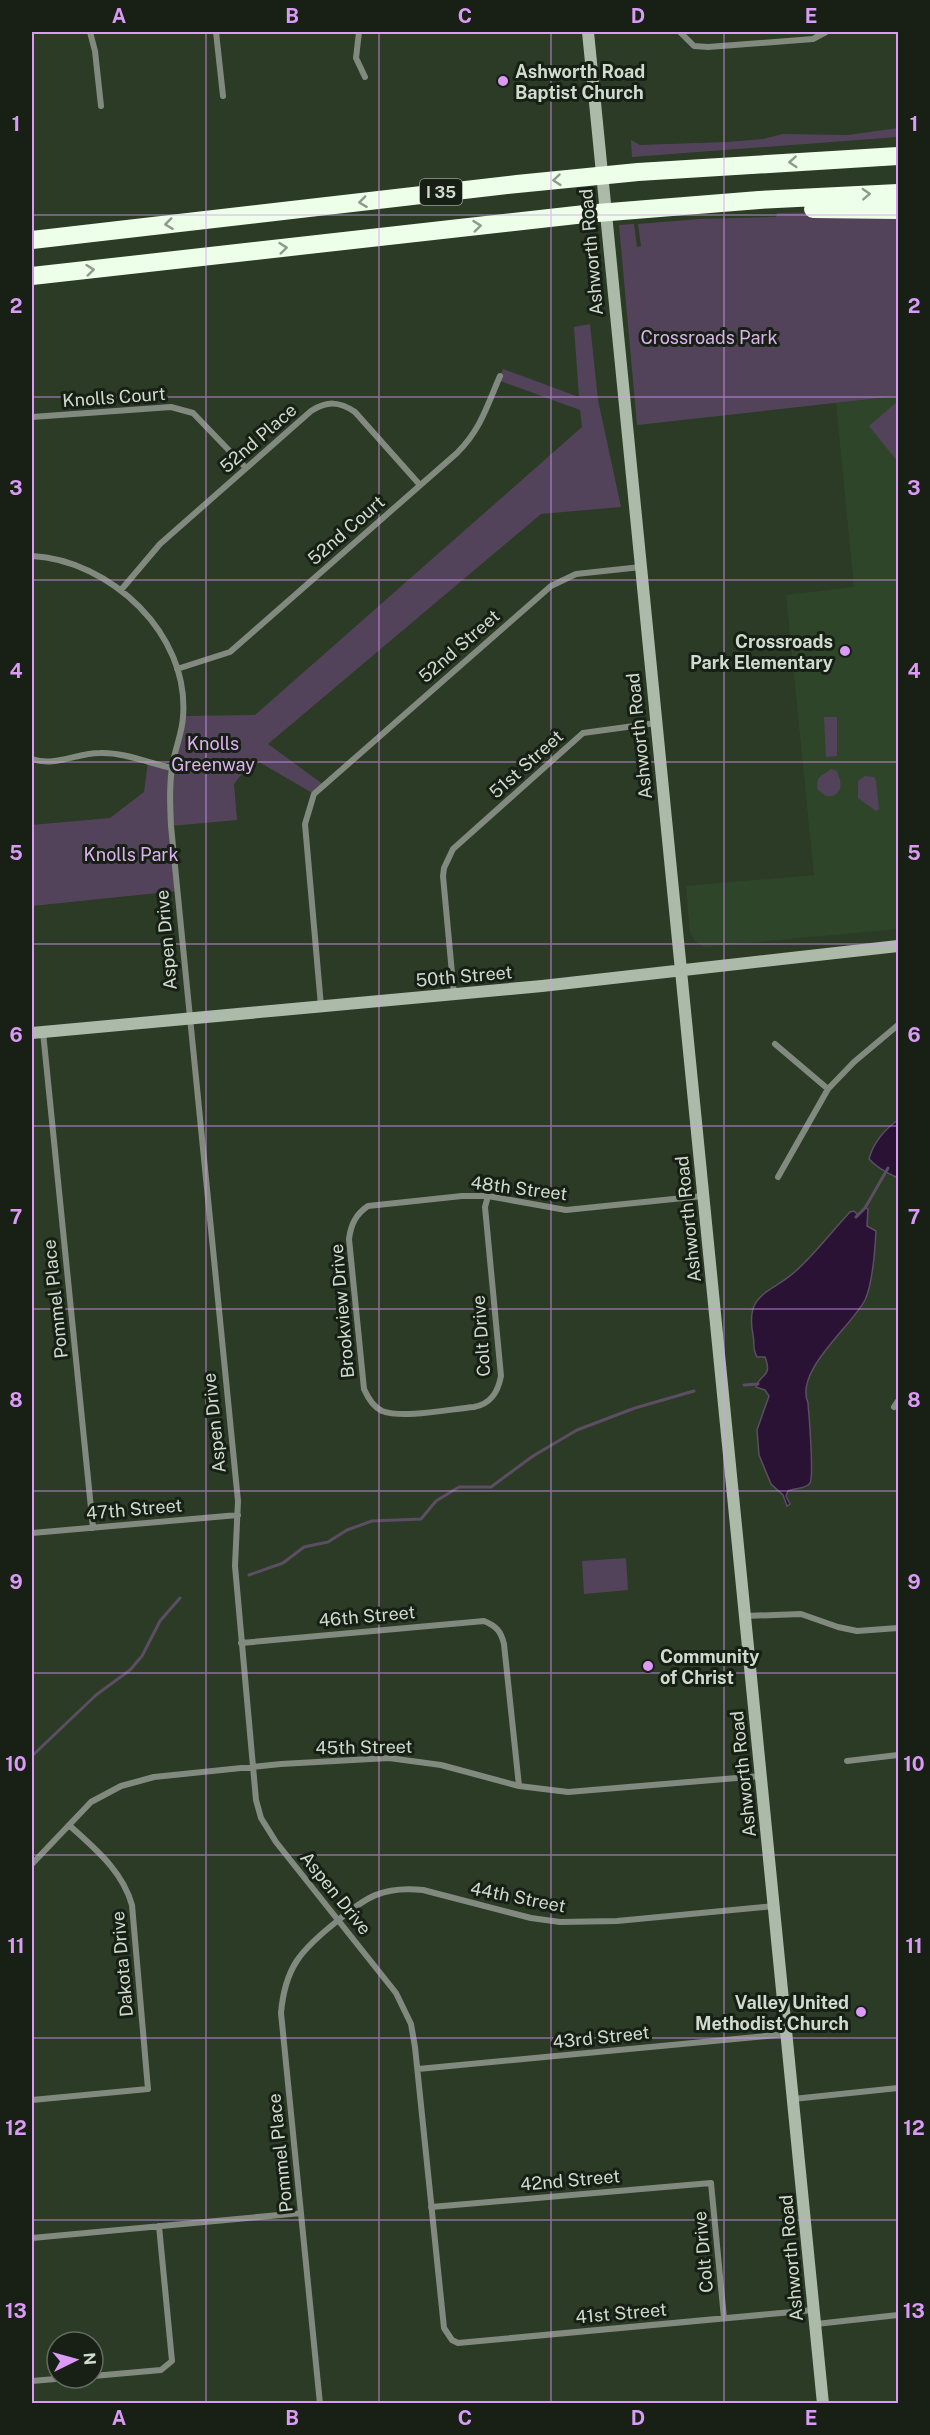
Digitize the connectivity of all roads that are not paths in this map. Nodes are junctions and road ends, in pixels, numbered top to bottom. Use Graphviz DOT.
graph roads {
  1 [pos="90,32"];
  2 [pos="216,32"];
  3 [pos="359,32"];
  4 [pos="588,32"];
  5 [pos="680,32"];
  6 [pos="826,32"];
  7 [pos="365,77"];
  8 [pos="223,96"];
  9 [pos="100,106"];
  10 [pos="898,154"];
  11 [pos="898,193"];
  12 [pos="640,209"];
  13 [pos="898,210"];
  14 [pos="32,240"];
  15 [pos="32,276"];
  16 [pos="500,375"];
  17 [pos="32,417"];
  18 [pos="246,468"];
  19 [pos="420,485"];
  20 [pos="32,556"];
  21 [pos="641,567"];
  22 [pos="121,590"];
  23 [pos="177,669"];
  24 [pos="657,723"];
  25 [pos="32,759"];
  26 [pos="172,768"];
  27 [pos="898,946"];
  28 [pos="681,970"];
  29 [pos="454,994"];
  30 [pos="321,1007"];
  31 [pos="189,1019"];
  32 [pos="898,1025"];
  33 [pos="37,1033"];
  34 [pos="775,1044"];
  35 [pos="828,1089"];
  36 [pos="778,1177"];
  37 [pos="488,1196"];
  38 [pos="704,1196"];
  39 [pos="368,1206"];
  40 [pos="384,1411"];
  41 [pos="238,1515"];
  42 [pos="93,1528"];
  43 [pos="32,1533"];
  44 [pos="745,1616"];
  45 [pos="898,1628"];
  46 [pos="242,1643"];
  47 [pos="898,1755"];
  48 [pos="847,1761"];
  49 [pos="252,1767"];
  50 [pos="761,1776"];
  51 [pos="519,1786"];
  52 [pos="69,1825"];
  53 [pos="32,1864"];
  54 [pos="774,1906"];
  55 [pos="338,1920"];
  56 [pos="787,2034"];
  57 [pos="418,2069"];
  58 [pos="898,2088"];
  59 [pos="793,2099"];
  60 [pos="32,2100"];
  61 [pos="711,2183"];
  62 [pos="432,2206"];
  63 [pos="301,2213"];
  64 [pos="159,2226"];
  65 [pos="32,2238"];
  66 [pos="814,2310"];
  67 [pos="898,2315"];
  68 [pos="724,2318"];
  69 [pos="443,2322"];
  70 [pos="815,2324"];
  71 [pos="105,2375"];
  72 [pos="320,2403"];
  73 [pos="823,2403"];
  1 -- 9 [label="street"];
  2 -- 8 [label="street"];
  3 -- 7 [label="street"];
  4 -- 21 [label="main road, Ashworth Road"];
  5 -- 6 [label="street"];
  10 -- 14 [label="highway, I 35, one-way"];
  12 -- 11 [label="highway, I 35, one-way"];
  12 -- 13 [label="highway"];
  15 -- 12 [label="highway, I 35, one-way"];
  16 -- 19 [label="street, 52nd Court"];
  17 -- 18 [label="street, Knolls Court"];
  18 -- 19 [label="street, 52nd Place"];
  18 -- 22 [label="street, 52nd Place"];
  19 -- 23 [label="street, 52nd Court"];
  20 -- 22 [label="street, Aspen Drive"];
  21 -- 24 [label="main road, Ashworth Road"];
  21 -- 30 [label="street, 52nd Street"];
  22 -- 23 [label="street, Aspen Drive"];
  23 -- 26 [label="street, Aspen Drive"];
  24 -- 28 [label="main road, Ashworth Road"];
  24 -- 29 [label="street, 51st Street"];
  25 -- 26 [label="street"];
  26 -- 31 [label="street, Aspen Drive"];
  27 -- 28 [label="main road, 50th Street"];
  28 -- 29 [label="main road, 50th Street"];
  28 -- 38 [label="main road, Ashworth Road"];
  29 -- 30 [label="main road, 50th Street"];
  30 -- 31 [label="main road, 50th Street"];
  31 -- 33 [label="main road, 50th Street"];
  31 -- 41 [label="street, Aspen Drive"];
  32 -- 35 [label="street"];
  33 -- 42 [label="street, Pommel Place"];
  34 -- 35 [label="street"];
  35 -- 36 [label="street"];
  37 -- 38 [label="street, 48th Street"];
  37 -- 39 [label="street, 48th Street"];
  37 -- 40 [label="street, Colt Drive"];
  38 -- 44 [label="main road, Ashworth Road"];
  39 -- 40 [label="street, Brookview Drive"];
  41 -- 42 [label="street, 47th Street"];
  41 -- 46 [label="street, Aspen Drive"];
  42 -- 43 [label="street, 47th Street"];
  44 -- 45 [label="street"];
  44 -- 50 [label="main road, Ashworth Road"];
  46 -- 49 [label="street, Aspen Drive"];
  46 -- 51 [label="street, 46th Street"];
  47 -- 48 [label="street"];
  49 -- 51 [label="street, 45th Street"];
  49 -- 52 [label="street, 45th Street"];
  49 -- 55 [label="street, Aspen Drive"];
  50 -- 51 [label="street, 45th Street"];
  50 -- 54 [label="main road, Ashworth Road"];
  52 -- 53 [label="street, 45th Street"];
  52 -- 60 [label="street, Dakota Drive"];
  54 -- 55 [label="street, 44th Street"];
  54 -- 56 [label="main road, Ashworth Road"];
  55 -- 57 [label="street, Aspen Drive"];
  55 -- 63 [label="street, Pommel Place"];
  56 -- 57 [label="street, 43rd Street"];
  56 -- 59 [label="main road, Ashworth Road"];
  57 -- 62 [label="street, Aspen Drive"];
  58 -- 59 [label="street"];
  59 -- 66 [label="main road, Ashworth Road"];
  61 -- 62 [label="street, 42nd Street"];
  61 -- 68 [label="street, Colt Drive"];
  62 -- 69 [label="street, Aspen Drive"];
  63 -- 64 [label="street"];
  63 -- 72 [label="street, Pommel Place"];
  64 -- 65 [label="street"];
  64 -- 71 [label="street"];
  66 -- 68 [label="street, 41st Street"];
  66 -- 70 [label="main road, Ashworth Road"];
  67 -- 70 [label="street"];
  68 -- 69 [label="street, 41st Street"];
  70 -- 73 [label="main road, Ashworth Road"];
}
